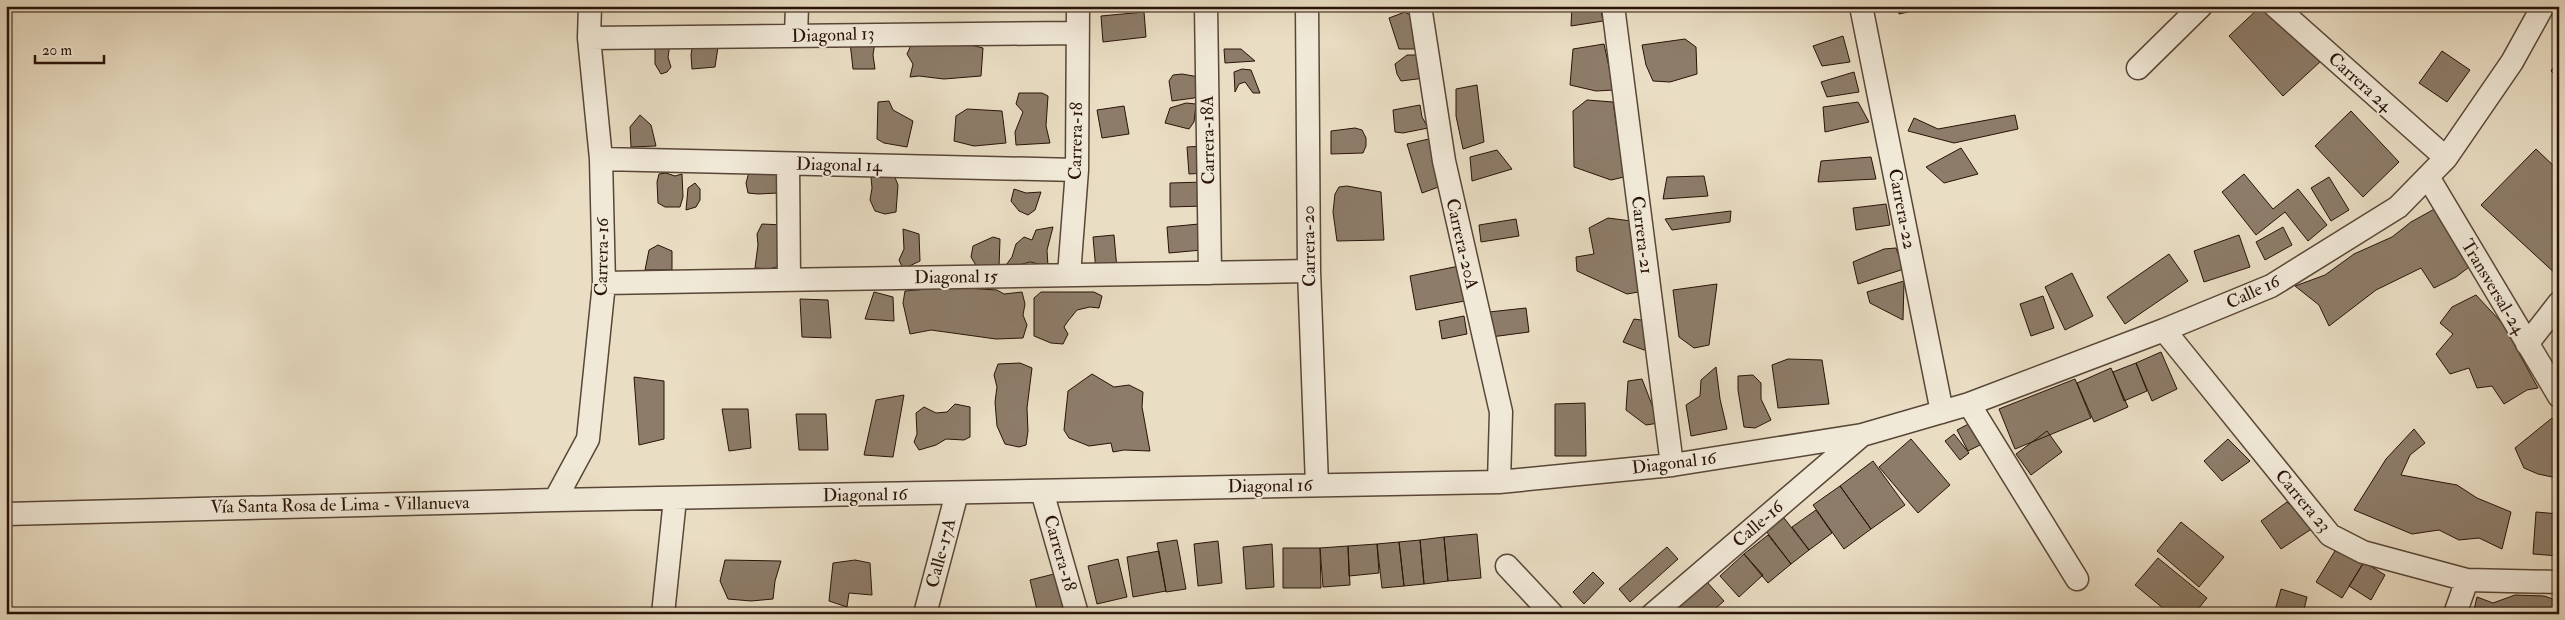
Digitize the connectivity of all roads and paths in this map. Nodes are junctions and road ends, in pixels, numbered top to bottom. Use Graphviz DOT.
graph roads {
  1 [pos="590,6"];
  2 [pos="798,6"];
  3 [pos="1078,6"];
  4 [pos="1206,6"];
  5 [pos="1306,6"];
  6 [pos="1420,6"];
  7 [pos="1613,6"];
  8 [pos="1861,6"];
  9 [pos="2200,6"];
  10 [pos="2275,6"];
  11 [pos="2543,6"];
  12 [pos="1077,33"];
  13 [pos="796,35"];
  14 [pos="590,38"];
  15 [pos="2138,68"];
  16 [pos="2446,158"];
  17 [pos="602,159"];
  18 [pos="788,164"];
  19 [pos="1077,170"];
  20 [pos="2428,178"];
  21 [pos="1309,272"];
  22 [pos="1210,273"];
  23 [pos="1069,275"];
  24 [pos="789,280"];
  25 [pos="604,283"];
  26 [pos="2559,303"];
  27 [pos="2164,330"];
  28 [pos="2527,344"];
  29 [pos="2559,396"];
  30 [pos="1969,404"];
  31 [pos="1942,412"];
  32 [pos="1862,435"];
  33 [pos="1672,465"];
  34 [pos="1499,482"];
  35 [pos="1317,486"];
  36 [pos="1042,491"];
  37 [pos="957,493"];
  38 [pos="675,499"];
  39 [pos="554,500"];
  40 [pos="6,514"];
  41 [pos="1507,566"];
  42 [pos="2077,579"];
  43 [pos="2467,580"];
  44 [pos="2559,582"];
  45 [pos="663,614"];
  46 [pos="925,614"];
  47 [pos="1077,614"];
  48 [pos="1552,614"];
  49 [pos="1653,614"];
  50 [pos="2455,614"];
  1 -- 14 [label="street, Carrera-16"];
  2 -- 13 [label="street"];
  3 -- 12 [label="street, Carrera-18"];
  4 -- 22 [label="street, Carrera-18A"];
  5 -- 21 [label="street, Carrera-20"];
  6 -- 34 [label="street, Carrera-20A"];
  7 -- 33 [label="street, Carrera-21"];
  8 -- 31 [label="street, Carrera-22"];
  9 -- 15 [label="street"];
  10 -- 16 [label="street, Carrera 24"];
  11 -- 16 [label="street, Calle 16"];
  12 -- 13 [label="street, Diagonal 13"];
  12 -- 19 [label="street, Carrera-18"];
  13 -- 14 [label="street, Diagonal 13"];
  14 -- 17 [label="street, Carrera-16"];
  16 -- 20 [label="street, Calle 16"];
  17 -- 18 [label="street, Diagonal 14"];
  17 -- 25 [label="street, Carrera-16"];
  18 -- 19 [label="street, Diagonal 14"];
  18 -- 24 [label="street"];
  19 -- 23 [label="street, Carrera-18"];
  20 -- 27 [label="street, Calle 16"];
  20 -- 28 [label="street, Transversal-24"];
  21 -- 22 [label="street, Diagonal 15"];
  21 -- 35 [label="street, Carrera-20"];
  22 -- 23 [label="street, Diagonal 15"];
  23 -- 24 [label="street, Diagonal 15"];
  24 -- 25 [label="street, Diagonal 15"];
  25 -- 39 [label="street, Carrera-16"];
  26 -- 28 [label="street"];
  27 -- 30 [label="street, Calle 16"];
  27 -- 43 [label="street, Carrera 23"];
  28 -- 29 [label="street, Transversal-24"];
  30 -- 31 [label="street, Calle 16"];
  30 -- 42 [label="street"];
  31 -- 32 [label="street, Calle 16"];
  32 -- 33 [label="street, Diagonal 16"];
  32 -- 49 [label="street, Calle-16"];
  33 -- 34 [label="street, Diagonal 16"];
  34 -- 35 [label="street, Diagonal 16"];
  35 -- 36 [label="street, Diagonal 16"];
  36 -- 37 [label="street, Diagonal 16"];
  36 -- 47 [label="street, Carrera-18"];
  37 -- 38 [label="street, Diagonal 16"];
  37 -- 46 [label="street, Calle-17A"];
  38 -- 39 [label="street, Vía Santa Rosa de Lima - Villanueva"];
  38 -- 45 [label="street"];
  39 -- 40 [label="street, Vía Santa Rosa de Lima - Villanueva"];
  41 -- 48 [label="street"];
  43 -- 44 [label="street, Carrera 23"];
  43 -- 50 [label="street"];
}
